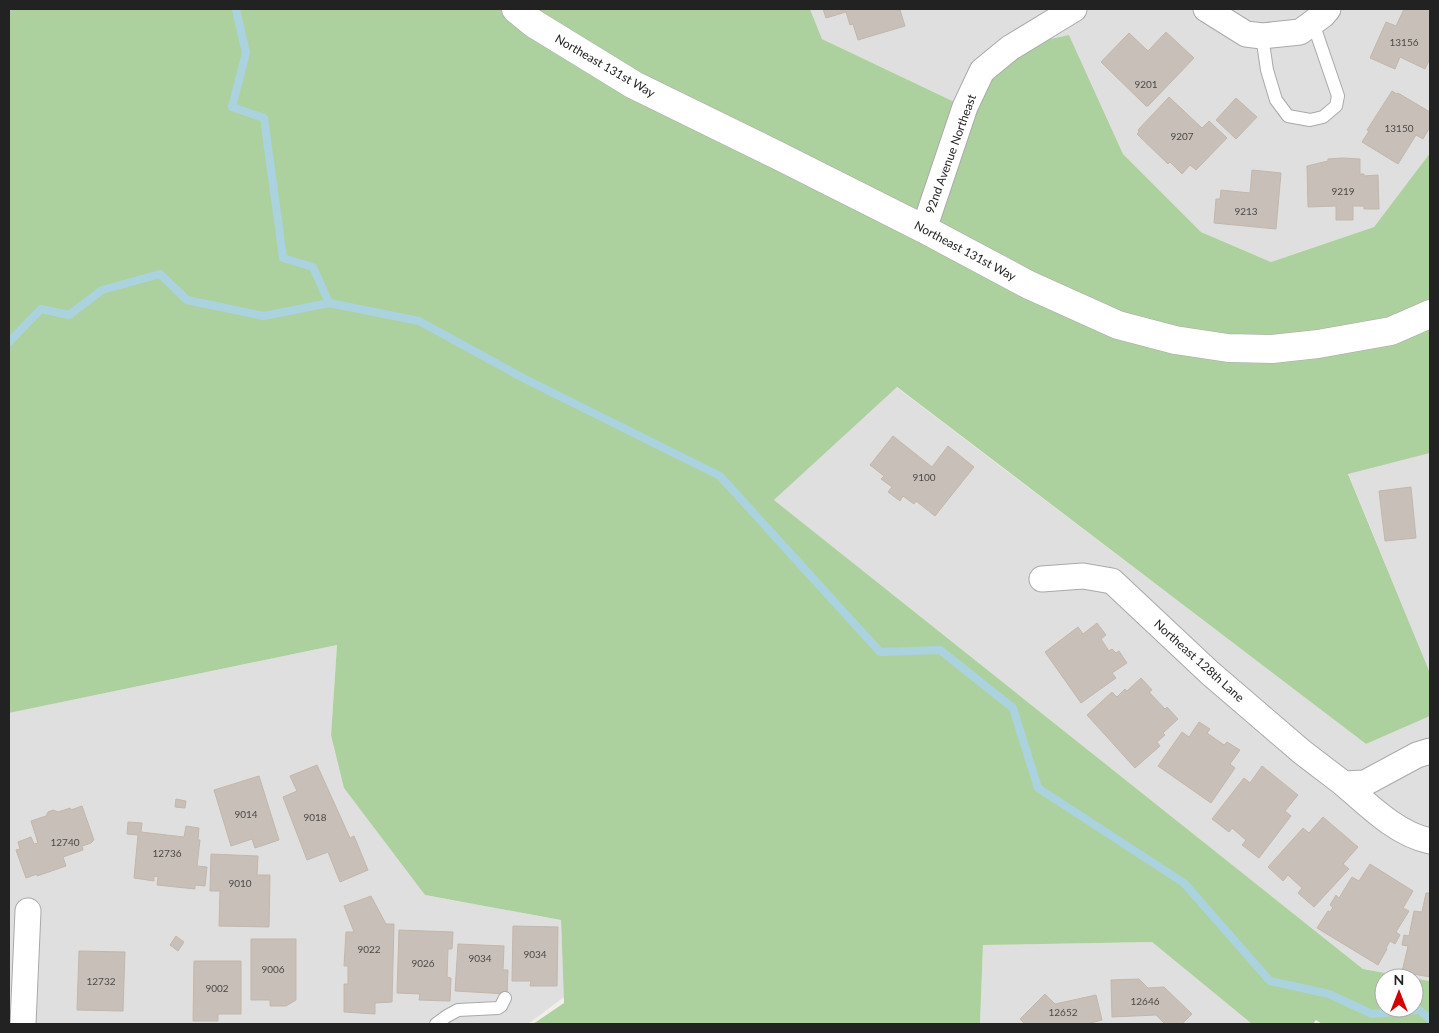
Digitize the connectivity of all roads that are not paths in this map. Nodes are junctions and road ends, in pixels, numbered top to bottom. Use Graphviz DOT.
graph roads {
  1 [pos="1074,9"];
  2 [pos="1206,9"];
  3 [pos="525,16"];
  4 [pos="1320,16"];
  5 [pos="1262,36"];
  6 [pos="924,229"];
  7 [pos="1430,314"];
  8 [pos="1042,579"];
  9 [pos="1430,751"];
  10 [pos="1344,784"];
  11 [pos="1430,841"];
  12 [pos="28,911"];
  13 [pos="505,998"];
  14 [pos="23,1024"];
  15 [pos="436,1024"];
  1 -- 6 [label="street, 92nd Avenue Northeast"];
  2 -- 5 [label="street"];
  3 -- 6 [label="street, Northeast 131st Way"];
  4 -- 5 [label="street"];
  4 -- 5 [label="lane"];
  6 -- 7 [label="street, Northeast 131st Way"];
  8 -- 10 [label="street, Northeast 128th Lane"];
  9 -- 10 [label="street"];
  10 -- 11 [label="street, Northeast 128th Lane"];
  12 -- 14 [label="street"];
  13 -- 15 [label="lane"];
}
